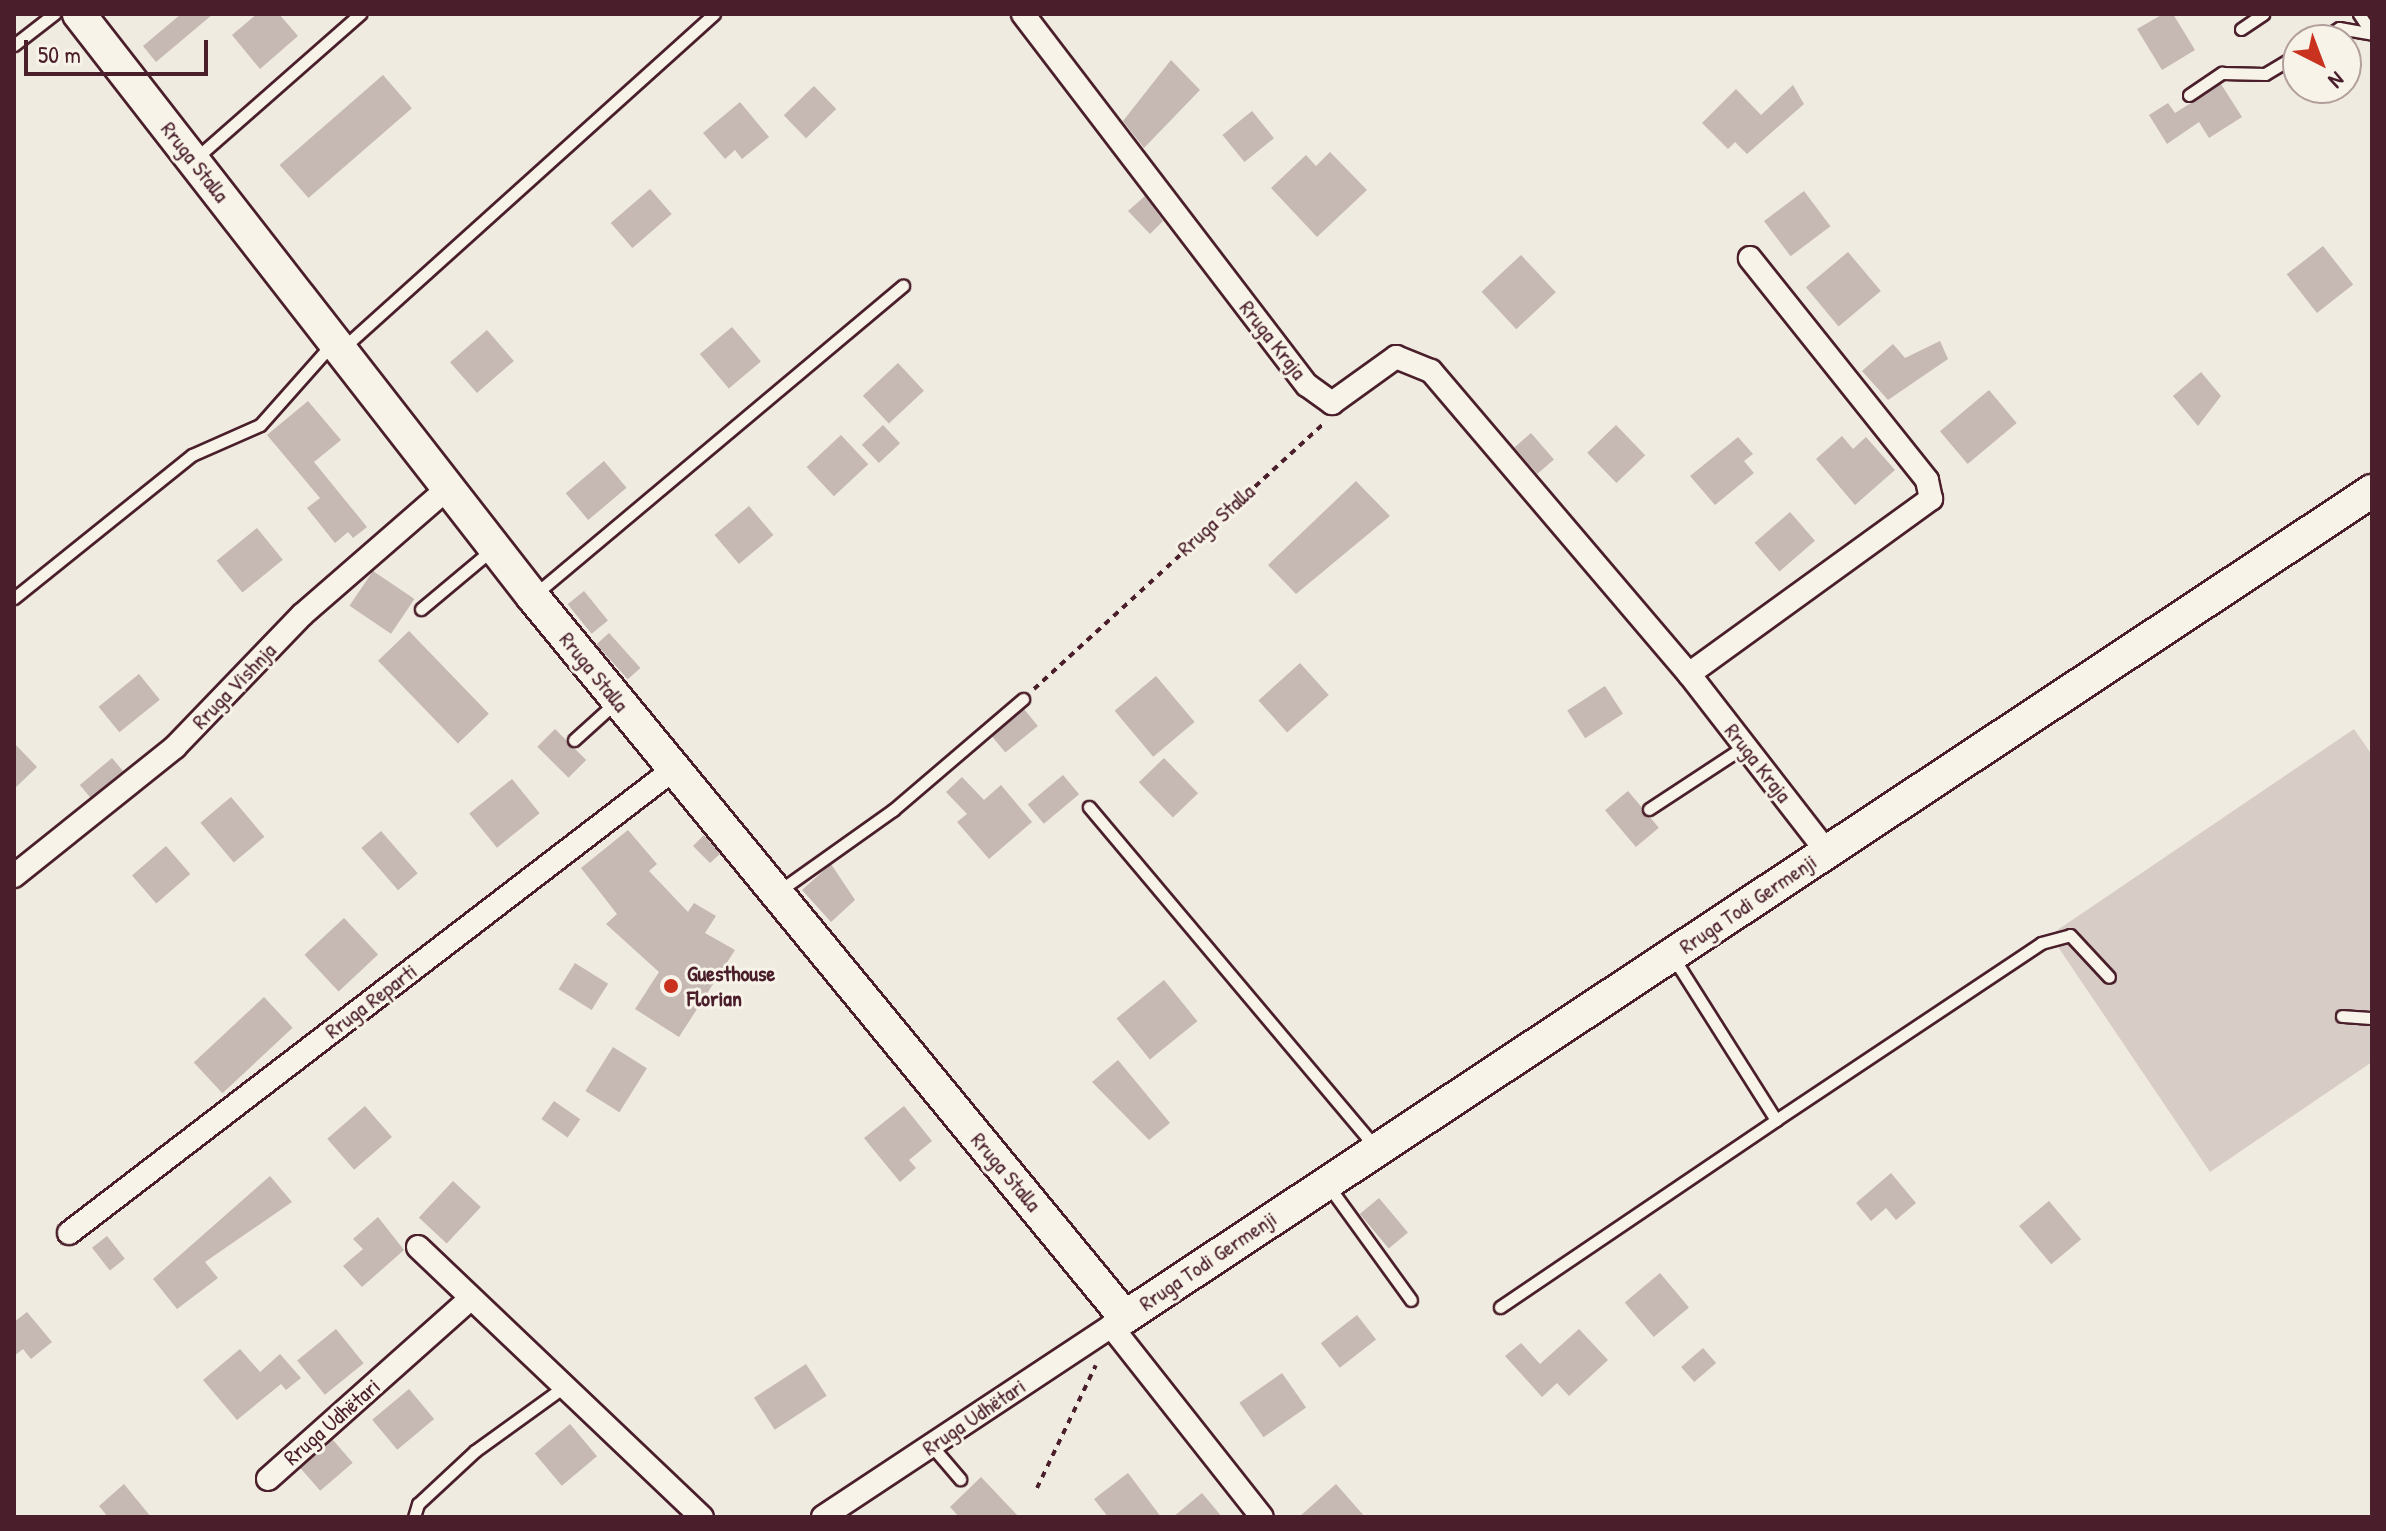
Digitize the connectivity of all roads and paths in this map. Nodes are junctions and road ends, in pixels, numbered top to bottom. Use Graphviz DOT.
graph roads {
  1 [pos="54,14"];
  2 [pos="79,14"];
  3 [pos="360,14"];
  4 [pos="714,14"];
  5 [pos="1023,14"];
  6 [pos="2263,14"];
  7 [pos="2359,14"];
  8 [pos="2241,29"];
  9 [pos="2372,34"];
  10 [pos="14,45"];
  11 [pos="2282,64"];
  12 [pos="2189,95"];
  13 [pos="193,160"];
  14 [pos="1750,258"];
  15 [pos="903,285"];
  16 [pos="338,346"];
  17 [pos="1332,403"];
  18 [pos="448,488"];
  19 [pos="2372,491"];
  20 [pos="494,548"];
  21 [pos="533,597"];
  22 [pos="14,598"];
  23 [pos="421,609"];
  24 [pos="1689,674"];
  25 [pos="1023,699"];
  26 [pos="618,700"];
  27 [pos="574,740"];
  28 [pos="1745,746"];
  29 [pos="674,769"];
  30 [pos="1089,807"];
  31 [pos="1649,809"];
  32 [pos="1827,852"];
  33 [pos="14,876"];
  34 [pos="775,893"];
  35 [pos="1672,955"];
  36 [pos="2109,977"];
  37 [pos="2342,1016"];
  38 [pos="2372,1018"];
  39 [pos="1776,1120"];
  40 [pos="1377,1150"];
  41 [pos="1326,1183"];
  42 [pos="69,1233"];
  43 [pos="418,1247"];
  44 [pos="1411,1300"];
  45 [pos="468,1301"];
  46 [pos="1500,1307"];
  47 [pos="1120,1328"];
  48 [pos="565,1386"];
  49 [pos="931,1445"];
  50 [pos="268,1479"];
  51 [pos="960,1479"];
  52 [pos="1037,1488"];
  53 [pos="414,1517"];
  54 [pos="702,1517"];
  55 [pos="823,1517"];
  56 [pos="1262,1517"];
  1 -- 10 [label="lane"];
  2 -- 13 [label="street, Rruga Stalla"];
  3 -- 13 [label="lane"];
  4 -- 16 [label="lane"];
  5 -- 17 [label="street, Rruga Kraja"];
  6 -- 8 [label="lane"];
  7 -- 9 [label="lane"];
  11 -- 12 [label="lane"];
  13 -- 16 [label="street, Rruga Stalla"];
  14 -- 24 [label="street"];
  15 -- 21 [label="lane"];
  16 -- 18 [label="street, Rruga Stalla"];
  16 -- 22 [label="lane"];
  17 -- 24 [label="street, Rruga Kraja"];
  17 -- 25 [label="path, Rruga Stalla"];
  18 -- 20 [label="street, Rruga Stalla"];
  18 -- 33 [label="street, Rruga Vishnja"];
  19 -- 32 [label="street, Rruga Todi Germenji"];
  20 -- 21 [label="street, Rruga Stalla"];
  20 -- 23 [label="lane"];
  21 -- 26 [label="street, Rruga Stalla"];
  24 -- 28 [label="street, Rruga Kraja"];
  25 -- 34 [label="lane"];
  26 -- 27 [label="lane"];
  26 -- 29 [label="street, Rruga Stalla"];
  28 -- 31 [label="lane"];
  28 -- 32 [label="street, Rruga Kraja"];
  29 -- 34 [label="street, Rruga Stalla"];
  29 -- 42 [label="street, Rruga Reparti"];
  30 -- 40 [label="lane"];
  32 -- 35 [label="street, Rruga Todi Germenji"];
  34 -- 47 [label="street, Rruga Stalla"];
  35 -- 39 [label="lane"];
  35 -- 40 [label="street, Rruga Todi Germenji"];
  36 -- 39 [label="lane"];
  37 -- 38 [label="lane"];
  39 -- 46 [label="lane"];
  40 -- 41 [label="street, Rruga Todi Germenji"];
  41 -- 44 [label="lane"];
  41 -- 47 [label="street, Rruga Todi Germenji"];
  43 -- 45 [label="street"];
  45 -- 48 [label="street"];
  45 -- 50 [label="street, Rruga Udhëtari"];
  47 -- 49 [label="street, Rruga Udhëtari"];
  47 -- 52 [label="path"];
  47 -- 56 [label="street"];
  48 -- 53 [label="lane"];
  48 -- 54 [label="street"];
  49 -- 51 [label="lane"];
  49 -- 55 [label="street, Rruga Udhëtari"];
}
